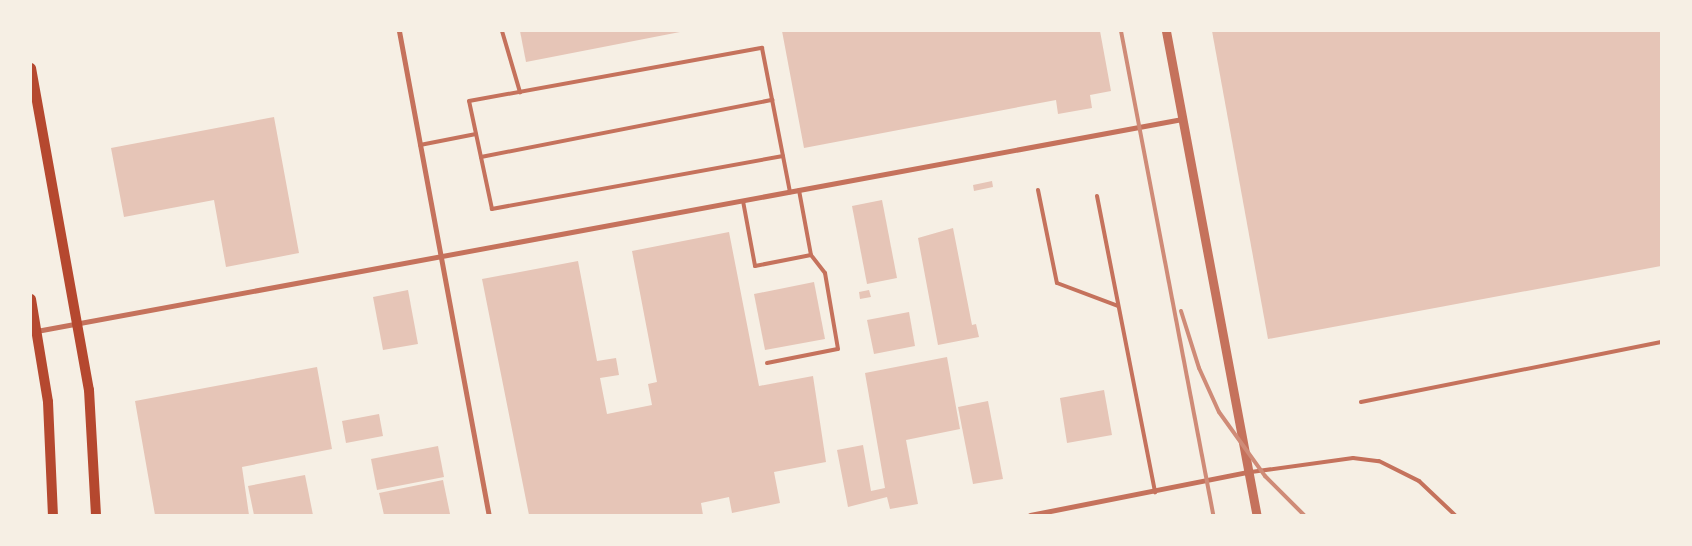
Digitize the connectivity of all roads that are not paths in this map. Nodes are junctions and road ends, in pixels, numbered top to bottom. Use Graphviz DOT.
graph roads {
  1 [pos="399,31"];
  2 [pos="502,31"];
  3 [pos="1166,31"];
  4 [pos="31,68"];
  5 [pos="520,92"];
  6 [pos="772,100"];
  7 [pos="1183,119"];
  8 [pos="476,134"];
  9 [pos="420,144"];
  10 [pos="783,156"];
  11 [pos="481,157"];
  12 [pos="799,190"];
  13 [pos="1038,190"];
  14 [pos="790,192"];
  15 [pos="1097,196"];
  16 [pos="743,201"];
  17 [pos="811,255"];
  18 [pos="441,257"];
  19 [pos="31,299"];
  20 [pos="1118,306"];
  21 [pos="78,323"];
  22 [pos="34,331"];
  23 [pos="1661,342"];
  24 [pos="767,363"];
  25 [pos="1360,402"];
  26 [pos="1248,472"];
  27 [pos="1155,492"];
  28 [pos="53,515"];
  29 [pos="96,515"];
  30 [pos="489,515"];
  31 [pos="1030,515"];
  32 [pos="1257,515"];
  33 [pos="1455,515"];
  1 -- 9 [label="street"];
  2 -- 5 [label="lane"];
  3 -- 7 [label="street"];
  4 -- 21 [label="main road"];
  5 -- 6 [label="lane"];
  5 -- 8 [label="lane"];
  6 -- 10 [label="lane"];
  6 -- 11 [label="lane"];
  7 -- 12 [label="street"];
  7 -- 26 [label="street"];
  8 -- 9 [label="lane"];
  8 -- 11 [label="lane"];
  9 -- 18 [label="street"];
  10 -- 11 [label="lane"];
  10 -- 14 [label="lane"];
  12 -- 14 [label="street"];
  12 -- 17 [label="lane"];
  13 -- 20 [label="lane"];
  14 -- 16 [label="street"];
  15 -- 20 [label="lane"];
  16 -- 17 [label="lane"];
  16 -- 18 [label="street"];
  17 -- 24 [label="lane"];
  18 -- 21 [label="street"];
  18 -- 30 [label="street"];
  19 -- 22 [label="main road"];
  20 -- 27 [label="lane"];
  21 -- 22 [label="street"];
  21 -- 29 [label="main road"];
  22 -- 28 [label="main road"];
  23 -- 25 [label="lane"];
  26 -- 27 [label="street"];
  26 -- 32 [label="street"];
  26 -- 33 [label="lane"];
  27 -- 31 [label="street"];
}
